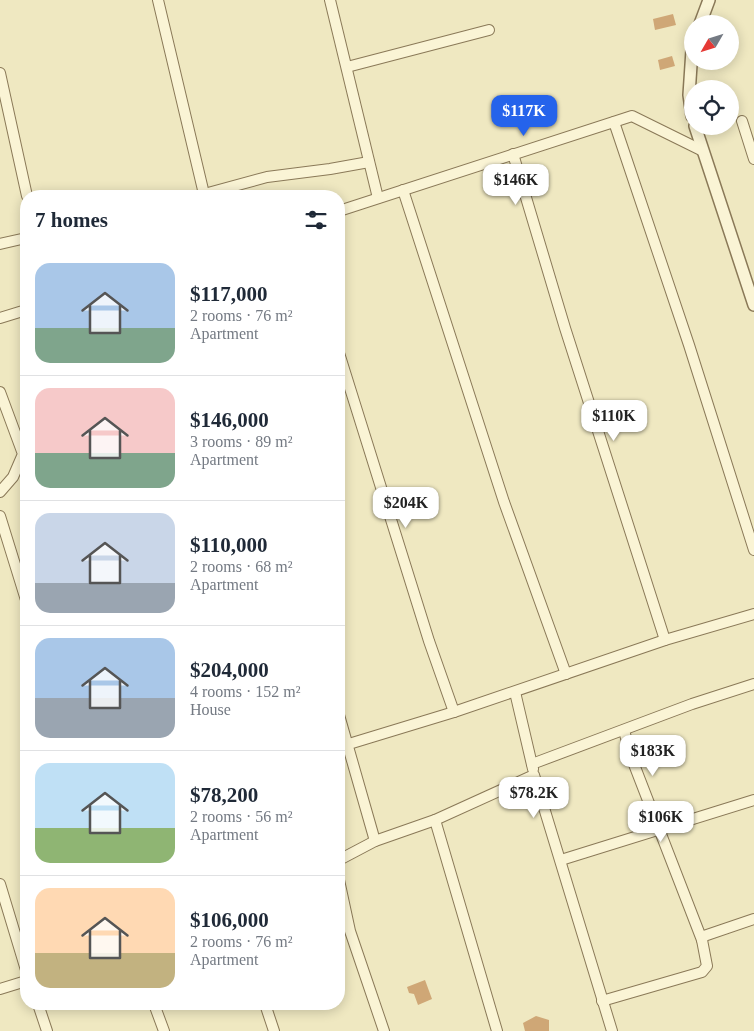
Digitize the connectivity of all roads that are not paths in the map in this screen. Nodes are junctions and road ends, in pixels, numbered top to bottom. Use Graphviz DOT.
graph roads {
  1 [pos="158,0"];
  2 [pos="330,0"];
  3 [pos="709,0"];
  4 [pos="703,15"];
  5 [pos="489,30"];
  6 [pos="346,67"];
  7 [pos="0,73"];
  8 [pos="742,121"];
  9 [pos="614,122"];
  10 [pos="698,135"];
  11 [pos="703,151"];
  12 [pos="513,154"];
  13 [pos="754,159"];
  14 [pos="369,162"];
  15 [pos="27,190"];
  16 [pos="199,190"];
  17 [pos="219,190"];
  18 [pos="403,190"];
  19 [pos="378,198"];
  20 [pos="345,209"];
  21 [pos="20,239"];
  22 [pos="0,244"];
  23 [pos="751,289"];
  24 [pos="754,305"];
  25 [pos="20,312"];
  26 [pos="0,318"];
  27 [pos="345,372"];
  28 [pos="0,392"];
  29 [pos="20,446"];
  30 [pos="20,462"];
  31 [pos="0,492"];
  32 [pos="0,516"];
  33 [pos="754,550"];
  34 [pos="20,581"];
  35 [pos="754,614"];
  36 [pos="665,640"];
  37 [pos="566,674"];
  38 [pos="754,684"];
  39 [pos="515,692"];
  40 [pos="454,712"];
  41 [pos="624,730"];
  42 [pos="345,745"];
  43 [pos="345,752"];
  44 [pos="532,764"];
  45 [pos="534,775"];
  46 [pos="754,800"];
  47 [pos="435,820"];
  48 [pos="661,830"];
  49 [pos="375,842"];
  50 [pos="345,857"];
  51 [pos="561,860"];
  52 [pos="0,884"];
  53 [pos="345,908"];
  54 [pos="754,919"];
  55 [pos="702,940"];
  56 [pos="20,950"];
  57 [pos="20,983"];
  58 [pos="0,989"];
  59 [pos="602,1001"];
  60 [pos="40,1010"];
  61 [pos="156,1010"];
  62 [pos="267,1010"];
  63 [pos="47,1031"];
  64 [pos="164,1031"];
  65 [pos="274,1031"];
  66 [pos="384,1031"];
  67 [pos="497,1031"];
  68 [pos="612,1031"];
  1 -- 16 [label="street"];
  2 -- 6 [label="street"];
  3 -- 4 [label="street"];
  5 -- 6 [label="street"];
  6 -- 14 [label="street"];
  7 -- 15 [label="street"];
  8 -- 13 [label="street"];
  9 -- 11 [label="street"];
  9 -- 12 [label="street"];
  9 -- 33 [label="street"];
  10 -- 11 [label="street"];
  11 -- 23 [label="street"];
  12 -- 18 [label="street"];
  12 -- 36 [label="street"];
  14 -- 17 [label="street"];
  14 -- 19 [label="street"];
  18 -- 19 [label="street"];
  18 -- 37 [label="street"];
  19 -- 20 [label="street"];
  21 -- 22 [label="street"];
  23 -- 24 [label="street"];
  25 -- 26 [label="street"];
  27 -- 40 [label="street"];
  28 -- 29 [label="street"];
  30 -- 31 [label="street"];
  32 -- 34 [label="street"];
  35 -- 36 [label="street"];
  36 -- 37 [label="street"];
  37 -- 39 [label="street"];
  38 -- 41 [label="street"];
  39 -- 40 [label="street"];
  39 -- 44 [label="street"];
  40 -- 42 [label="street"];
  41 -- 44 [label="street"];
  41 -- 48 [label="street"];
  43 -- 49 [label="street"];
  44 -- 45 [label="street"];
  45 -- 47 [label="street"];
  45 -- 51 [label="street"];
  46 -- 48 [label="street"];
  47 -- 49 [label="street"];
  47 -- 67 [label="street"];
  48 -- 51 [label="street"];
  48 -- 55 [label="street"];
  49 -- 50 [label="street"];
  51 -- 59 [label="street"];
  52 -- 56 [label="street"];
  53 -- 66 [label="street"];
  54 -- 55 [label="street"];
  55 -- 59 [label="street"];
  57 -- 58 [label="street"];
  59 -- 68 [label="street"];
  60 -- 63 [label="street"];
  61 -- 64 [label="street"];
  62 -- 65 [label="street"];
}
